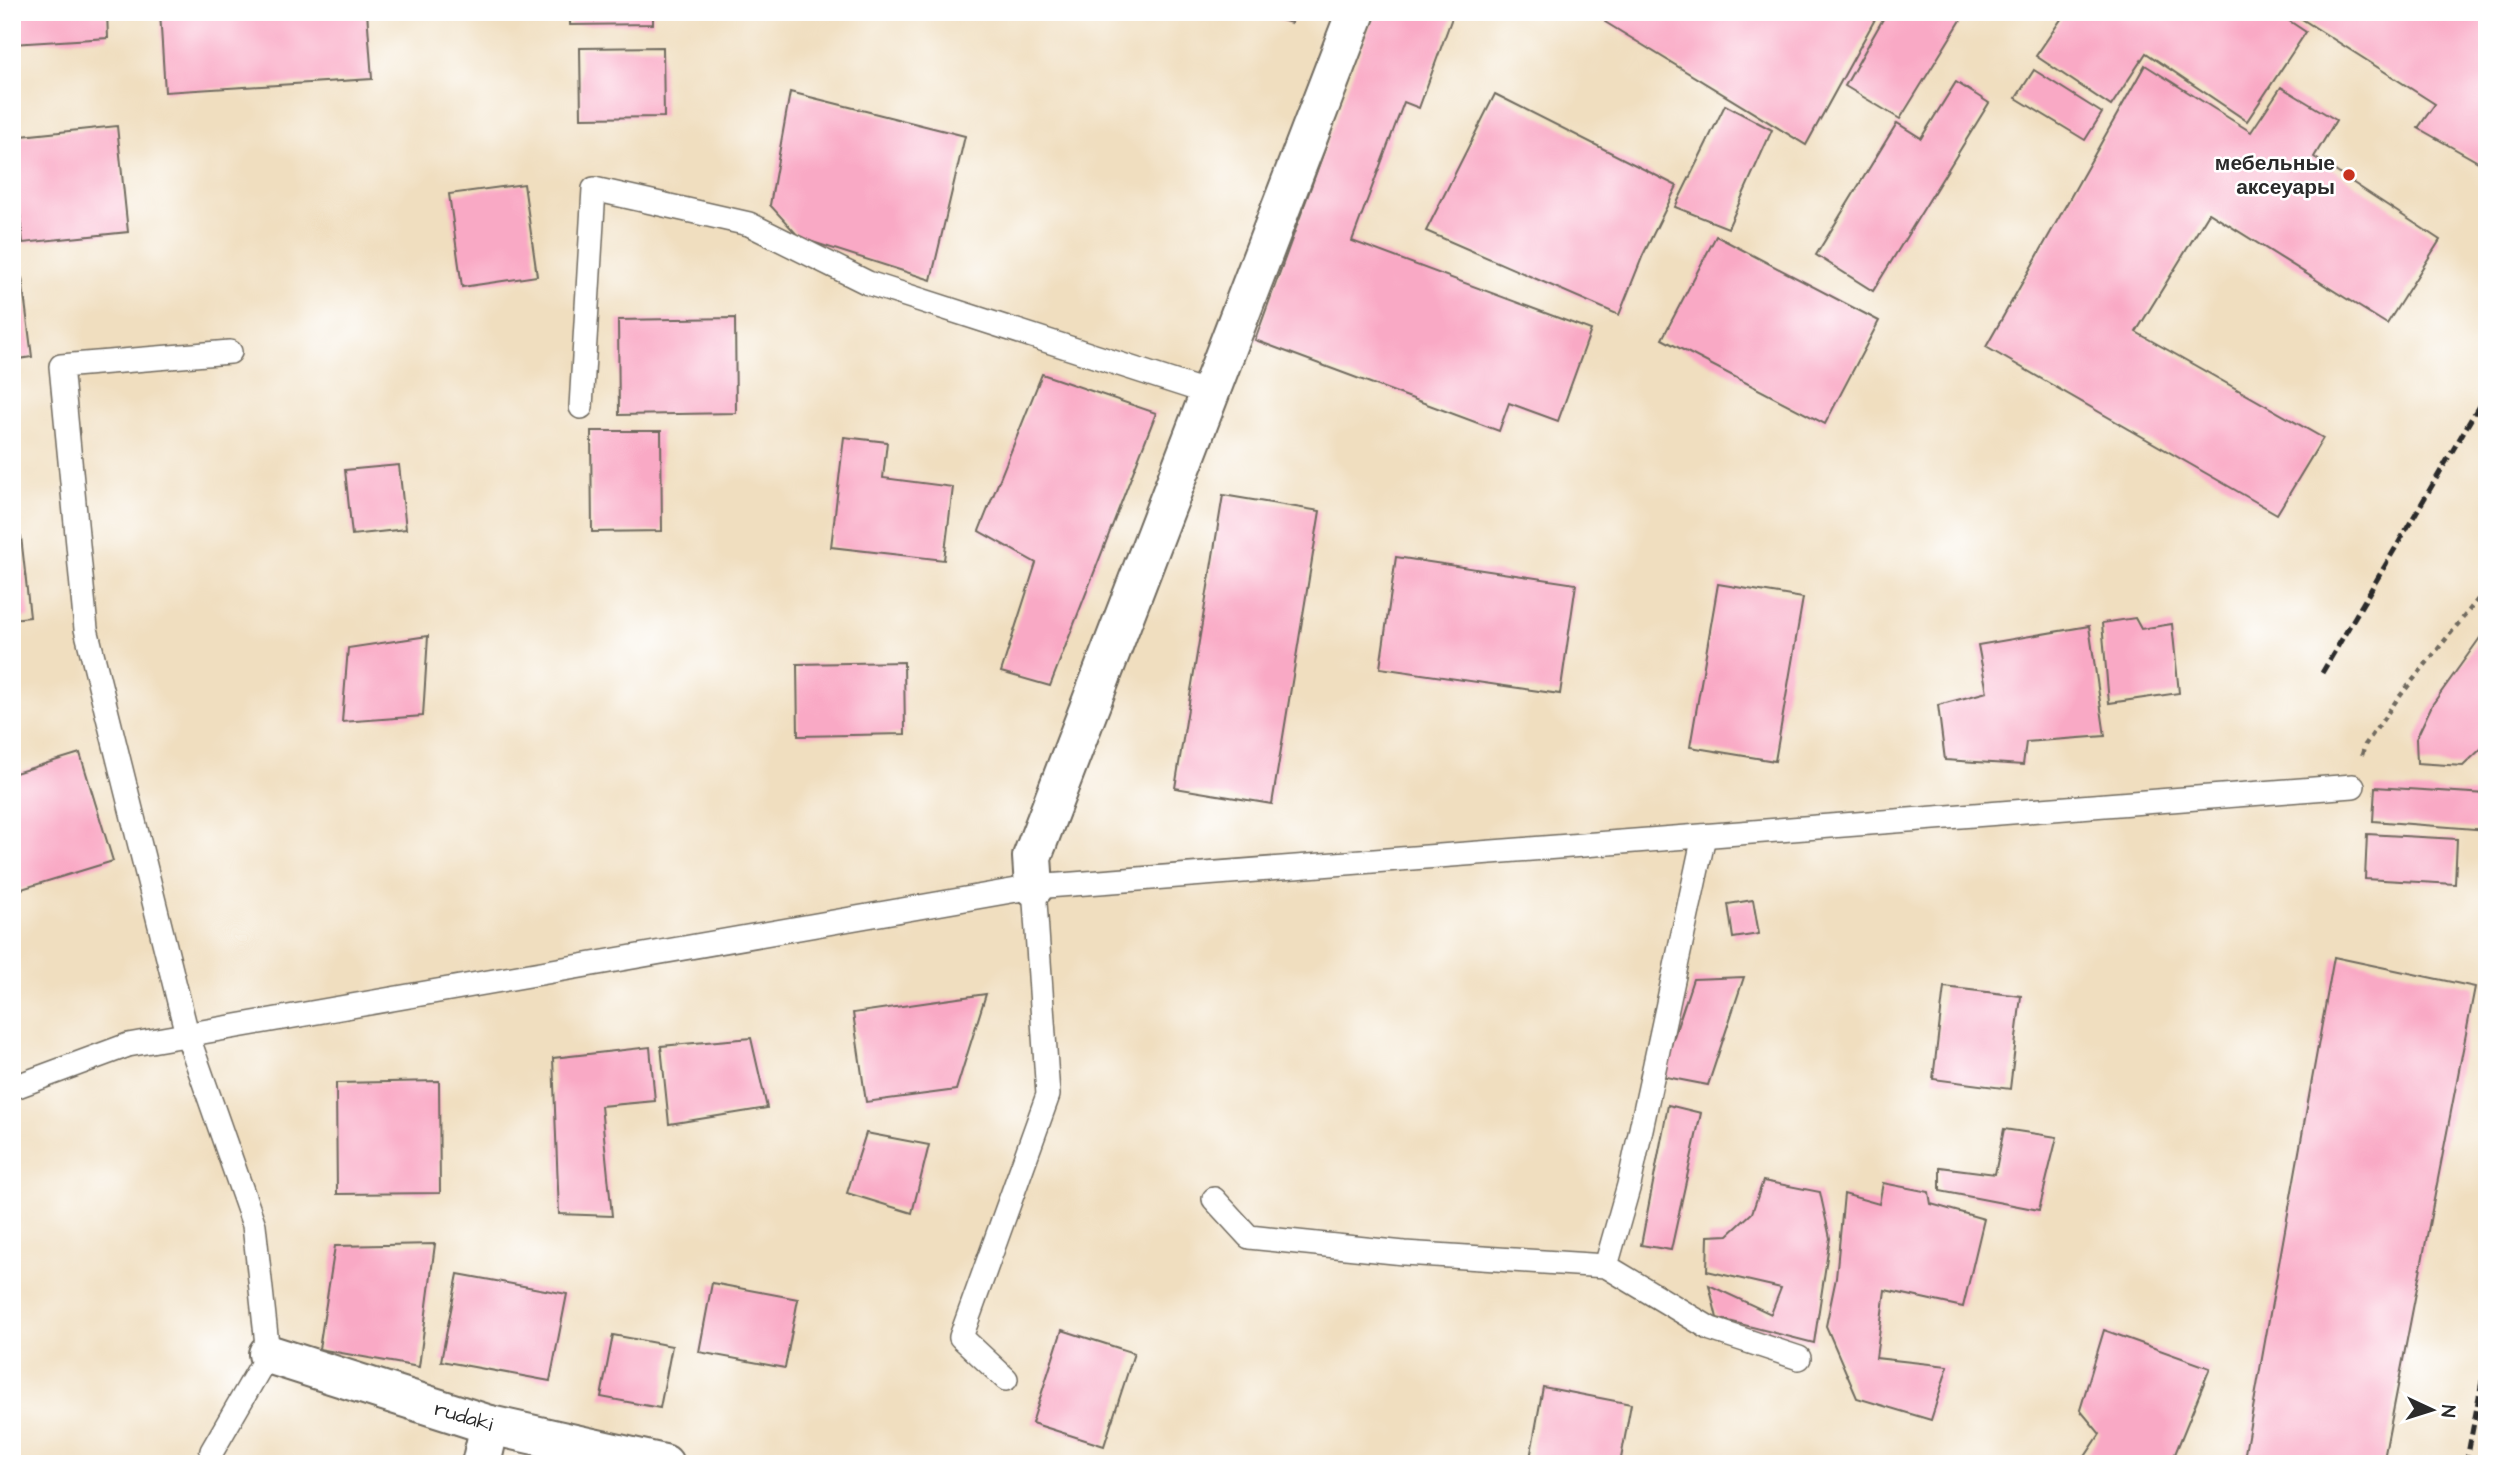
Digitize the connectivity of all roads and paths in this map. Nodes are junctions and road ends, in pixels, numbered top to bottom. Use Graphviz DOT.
graph roads {
  1 [pos="1356,12"];
  2 [pos="230,352"];
  3 [pos="1212,394"];
  4 [pos="581,407"];
  5 [pos="2487,588"];
  6 [pos="2353,786"];
  7 [pos="1703,836"];
  8 [pos="1034,887"];
  9 [pos="187,1034"];
  10 [pos="12,1088"];
  11 [pos="1214,1199"];
  12 [pos="1606,1266"];
  13 [pos="268,1354"];
  14 [pos="1799,1358"];
  15 [pos="1006,1379"];
  16 [pos="490,1425"];
  17 [pos="209,1464"];
  18 [pos="481,1464"];
  19 [pos="664,1464"];
  1 -- 3 [label="street"];
  2 -- 9 [label="lane"];
  3 -- 4 [label="lane"];
  3 -- 8 [label="street"];
  5 -- 6 [label="path"];
  6 -- 7 [label="lane"];
  7 -- 8 [label="lane"];
  7 -- 12 [label="lane"];
  8 -- 9 [label="lane"];
  8 -- 15 [label="lane"];
  9 -- 10 [label="lane"];
  9 -- 13 [label="lane"];
  11 -- 12 [label="lane"];
  12 -- 14 [label="lane"];
  13 -- 16 [label="street, rudaki"];
  13 -- 17 [label="lane"];
  16 -- 18 [label="street"];
  16 -- 19 [label="street, rudaki"];
}
